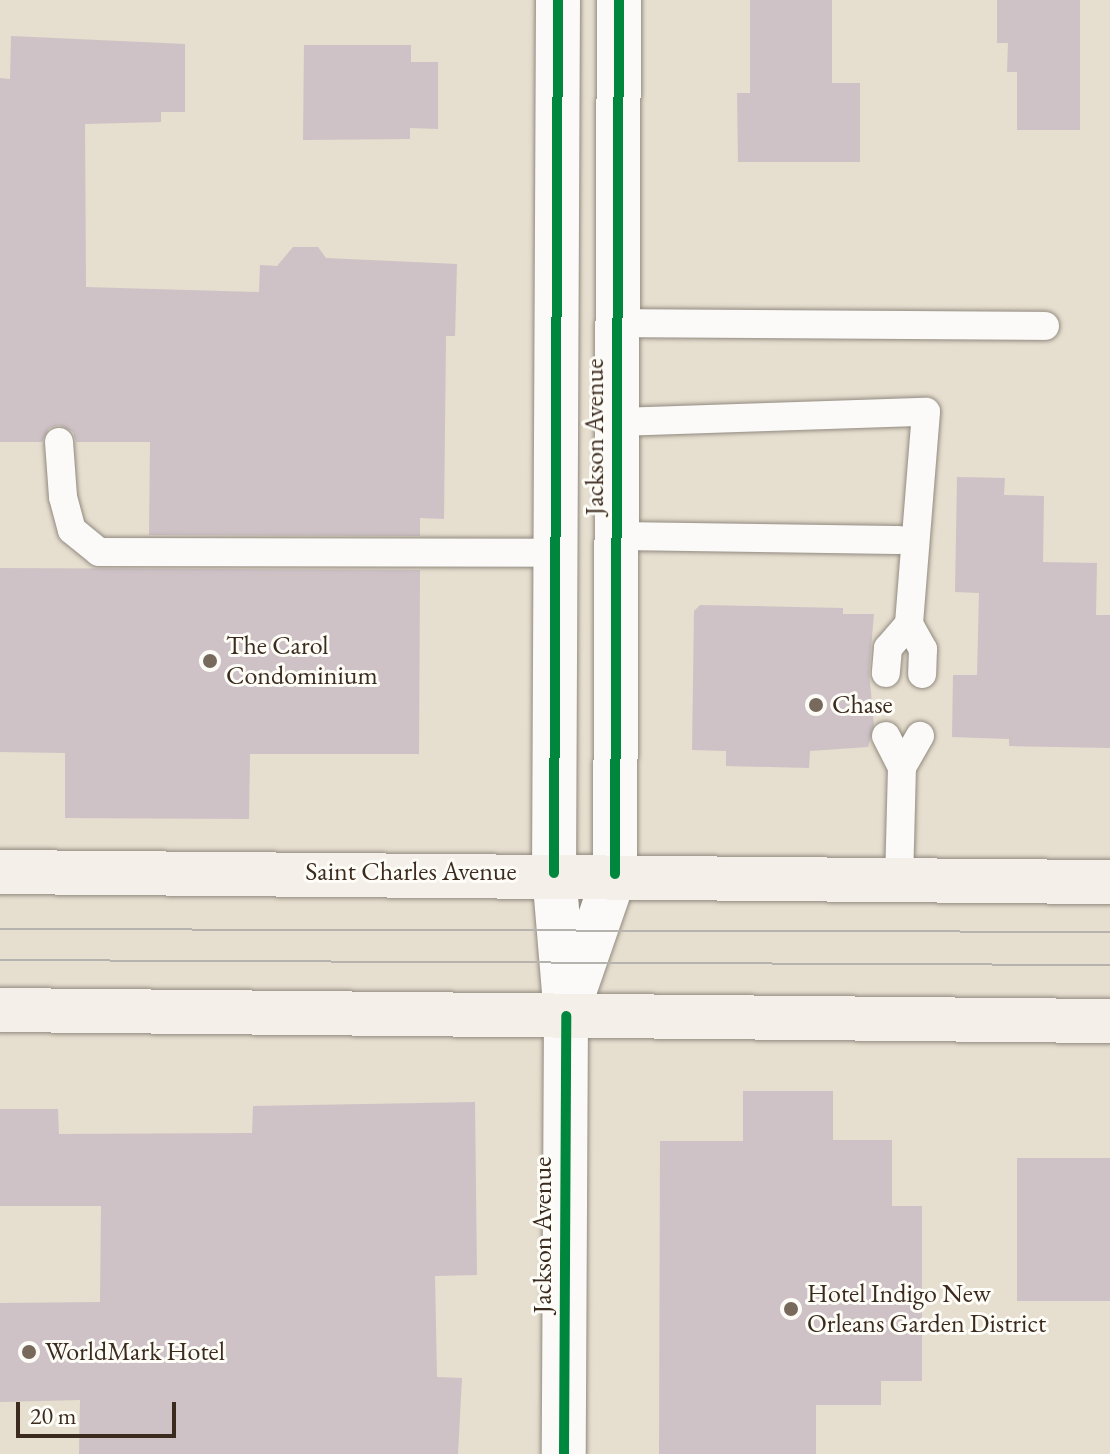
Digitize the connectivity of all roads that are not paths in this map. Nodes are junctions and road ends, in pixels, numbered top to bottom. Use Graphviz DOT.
graph roads {
  1 [pos="558,0"];
  2 [pos="619,0"];
  3 [pos="617,323"];
  4 [pos="1045,326"];
  5 [pos="617,422"];
  6 [pos="59,442"];
  7 [pos="617,536"];
  8 [pos="899,540"];
  9 [pos="555,553"];
  10 [pos="909,624"];
  11 [pos="886,673"];
  12 [pos="922,674"];
  13 [pos="886,736"];
  14 [pos="920,736"];
  15 [pos="902,767"];
  16 [pos="0,872"];
  17 [pos="554,873"];
  18 [pos="615,874"];
  19 [pos="899,878"];
  20 [pos="1110,882"];
  21 [pos="0,1010"];
  22 [pos="566,1016"];
  23 [pos="1110,1021"];
  24 [pos="564,1454"];
  1 -- 9 [label="street, Jackson Avenue"];
  2 -- 3 [label="street, Jackson Avenue"];
  3 -- 4 [label="lane"];
  3 -- 5 [label="street, Jackson Avenue"];
  5 -- 7 [label="street, Jackson Avenue"];
  5 -- 10 [label="lane"];
  6 -- 9 [label="lane"];
  7 -- 8 [label="lane"];
  7 -- 18 [label="street, Jackson Avenue"];
  9 -- 17 [label="street, Jackson Avenue"];
  10 -- 11 [label="lane"];
  10 -- 12 [label="lane"];
  13 -- 15 [label="lane"];
  14 -- 15 [label="lane"];
  15 -- 19 [label="lane"];
  16 -- 17 [label="main road, Saint Charles Avenue"];
  17 -- 18 [label="main road, Saint Charles Avenue"];
  17 -- 22 [label="street, Jackson Avenue"];
  18 -- 19 [label="main road, Saint Charles Avenue"];
  18 -- 22 [label="street, Jackson Avenue"];
  19 -- 20 [label="main road, Saint Charles Avenue"];
  21 -- 22 [label="main road"];
  22 -- 23 [label="main road"];
  22 -- 24 [label="street, Jackson Avenue"];
}
